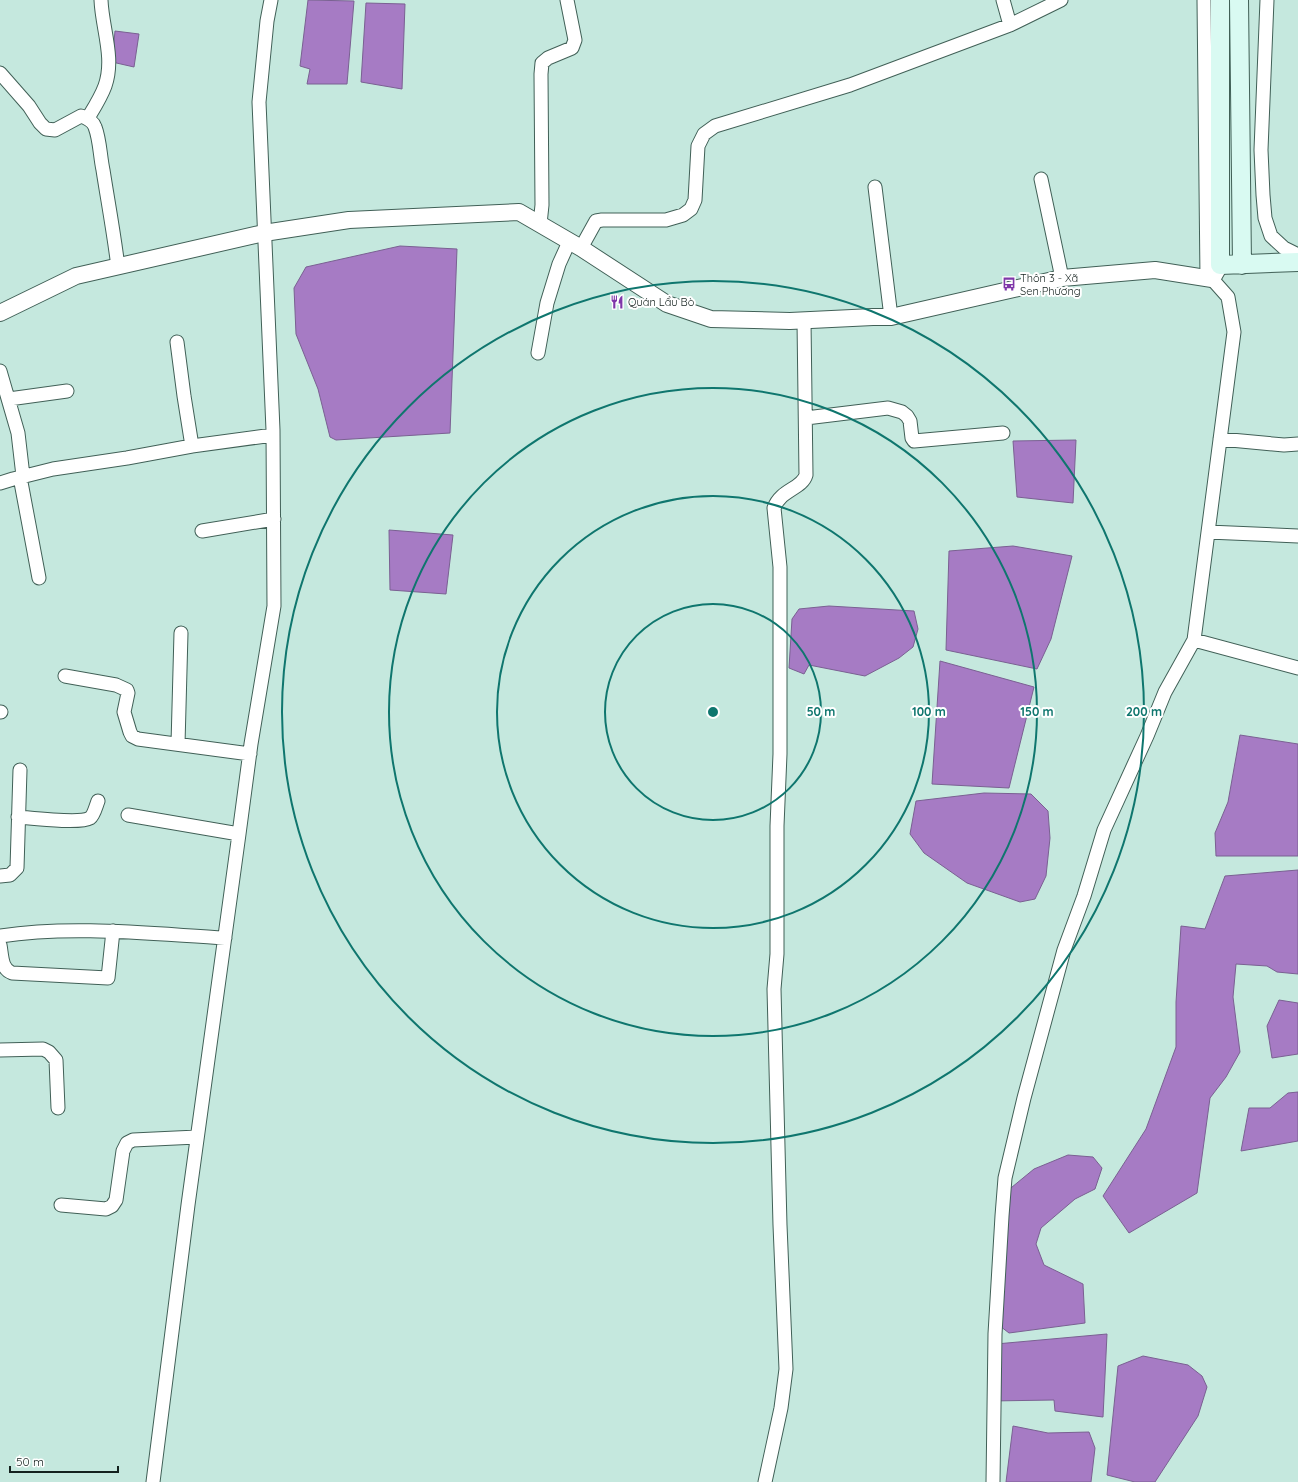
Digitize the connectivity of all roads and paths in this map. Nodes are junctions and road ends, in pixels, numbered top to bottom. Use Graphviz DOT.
graph roads {
  1 [pos="101,0"];
  2 [pos="271,0"];
  3 [pos="567,0"];
  4 [pos="1003,0"];
  5 [pos="1061,0"];
  6 [pos="1204,0"];
  7 [pos="1220,0"];
  8 [pos="1240,0"];
  9 [pos="1267,0"];
  10 [pos="1010,25"];
  11 [pos="0,73"];
  12 [pos="88,118"];
  13 [pos="1041,178"];
  14 [pos="875,187"];
  15 [pos="540,224"];
  16 [pos="264,233"];
  17 [pos="575,245"];
  18 [pos="1298,255"];
  19 [pos="1298,262"];
  20 [pos="1242,265"];
  21 [pos="118,267"];
  22 [pos="1213,274"];
  23 [pos="1062,278"];
  24 [pos="0,313"];
  25 [pos="891,317"];
  26 [pos="804,321"];
  27 [pos="177,342"];
  28 [pos="538,353"];
  29 [pos="0,371"];
  30 [pos="67,390"];
  31 [pos="9,399"];
  32 [pos="806,418"];
  33 [pos="1003,433"];
  34 [pos="273,435"];
  35 [pos="1220,439"];
  36 [pos="1298,444"];
  37 [pos="192,446"];
  38 [pos="21,477"];
  39 [pos="0,483"];
  40 [pos="274,519"];
  41 [pos="202,531"];
  42 [pos="1208,532"];
  43 [pos="1298,536"];
  44 [pos="39,578"];
  45 [pos="181,633"];
  46 [pos="1194,640"];
  47 [pos="1298,668"];
  48 [pos="66,676"];
  49 [pos="178,744"];
  50 [pos="250,754"];
  51 [pos="20,770"];
  52 [pos="98,801"];
  53 [pos="128,815"];
  54 [pos="18,816"];
  55 [pos="239,834"];
  56 [pos="0,876"];
  57 [pos="113,931"];
  58 [pos="0,936"];
  59 [pos="225,938"];
  60 [pos="0,945"];
  61 [pos="0,1050"];
  62 [pos="58,1108"];
  63 [pos="197,1137"];
  64 [pos="61,1205"];
  65 [pos="153,1482"];
  66 [pos="765,1482"];
  67 [pos="993,1482"];
  1 -- 12 [label="street"];
  2 -- 16 [label="street"];
  3 -- 15 [label="street"];
  4 -- 10 [label="street"];
  5 -- 10 [label="street"];
  6 -- 22 [label="street"];
  7 -- 22 [label="main road"];
  8 -- 20 [label="main road"];
  9 -- 18 [label="street"];
  10 -- 17 [label="street"];
  11 -- 12 [label="street"];
  12 -- 21 [label="street"];
  13 -- 23 [label="street"];
  14 -- 25 [label="street"];
  15 -- 16 [label="street"];
  15 -- 17 [label="street"];
  16 -- 21 [label="street"];
  16 -- 34 [label="street"];
  17 -- 26 [label="street"];
  17 -- 28 [label="street"];
  19 -- 20 [label="main road"];
  20 -- 22 [label="main road"];
  21 -- 24 [label="street"];
  22 -- 23 [label="street"];
  22 -- 35 [label="street"];
  23 -- 25 [label="street"];
  25 -- 26 [label="street"];
  26 -- 32 [label="street"];
  27 -- 37 [label="street"];
  29 -- 31 [label="street"];
  30 -- 31 [label="street"];
  31 -- 38 [label="street"];
  32 -- 33 [label="street"];
  32 -- 66 [label="street"];
  34 -- 37 [label="street"];
  34 -- 40 [label="street"];
  35 -- 36 [label="street"];
  35 -- 42 [label="street"];
  37 -- 38 [label="street"];
  38 -- 39 [label="street"];
  38 -- 44 [label="street"];
  40 -- 41 [label="street"];
  40 -- 50 [label="street"];
  42 -- 43 [label="street"];
  42 -- 46 [label="street"];
  45 -- 49 [label="street"];
  46 -- 47 [label="street"];
  46 -- 67 [label="street"];
  48 -- 49 [label="street"];
  49 -- 50 [label="street"];
  50 -- 55 [label="street"];
  51 -- 54 [label="street"];
  52 -- 54 [label="street"];
  53 -- 55 [label="street"];
  54 -- 56 [label="street"];
  55 -- 59 [label="street"];
  57 -- 58 [label="street"];
  57 -- 59 [label="street"];
  57 -- 60 [label="street"];
  59 -- 63 [label="street"];
  61 -- 62 [label="street"];
  63 -- 64 [label="street"];
  63 -- 65 [label="street"];
}
